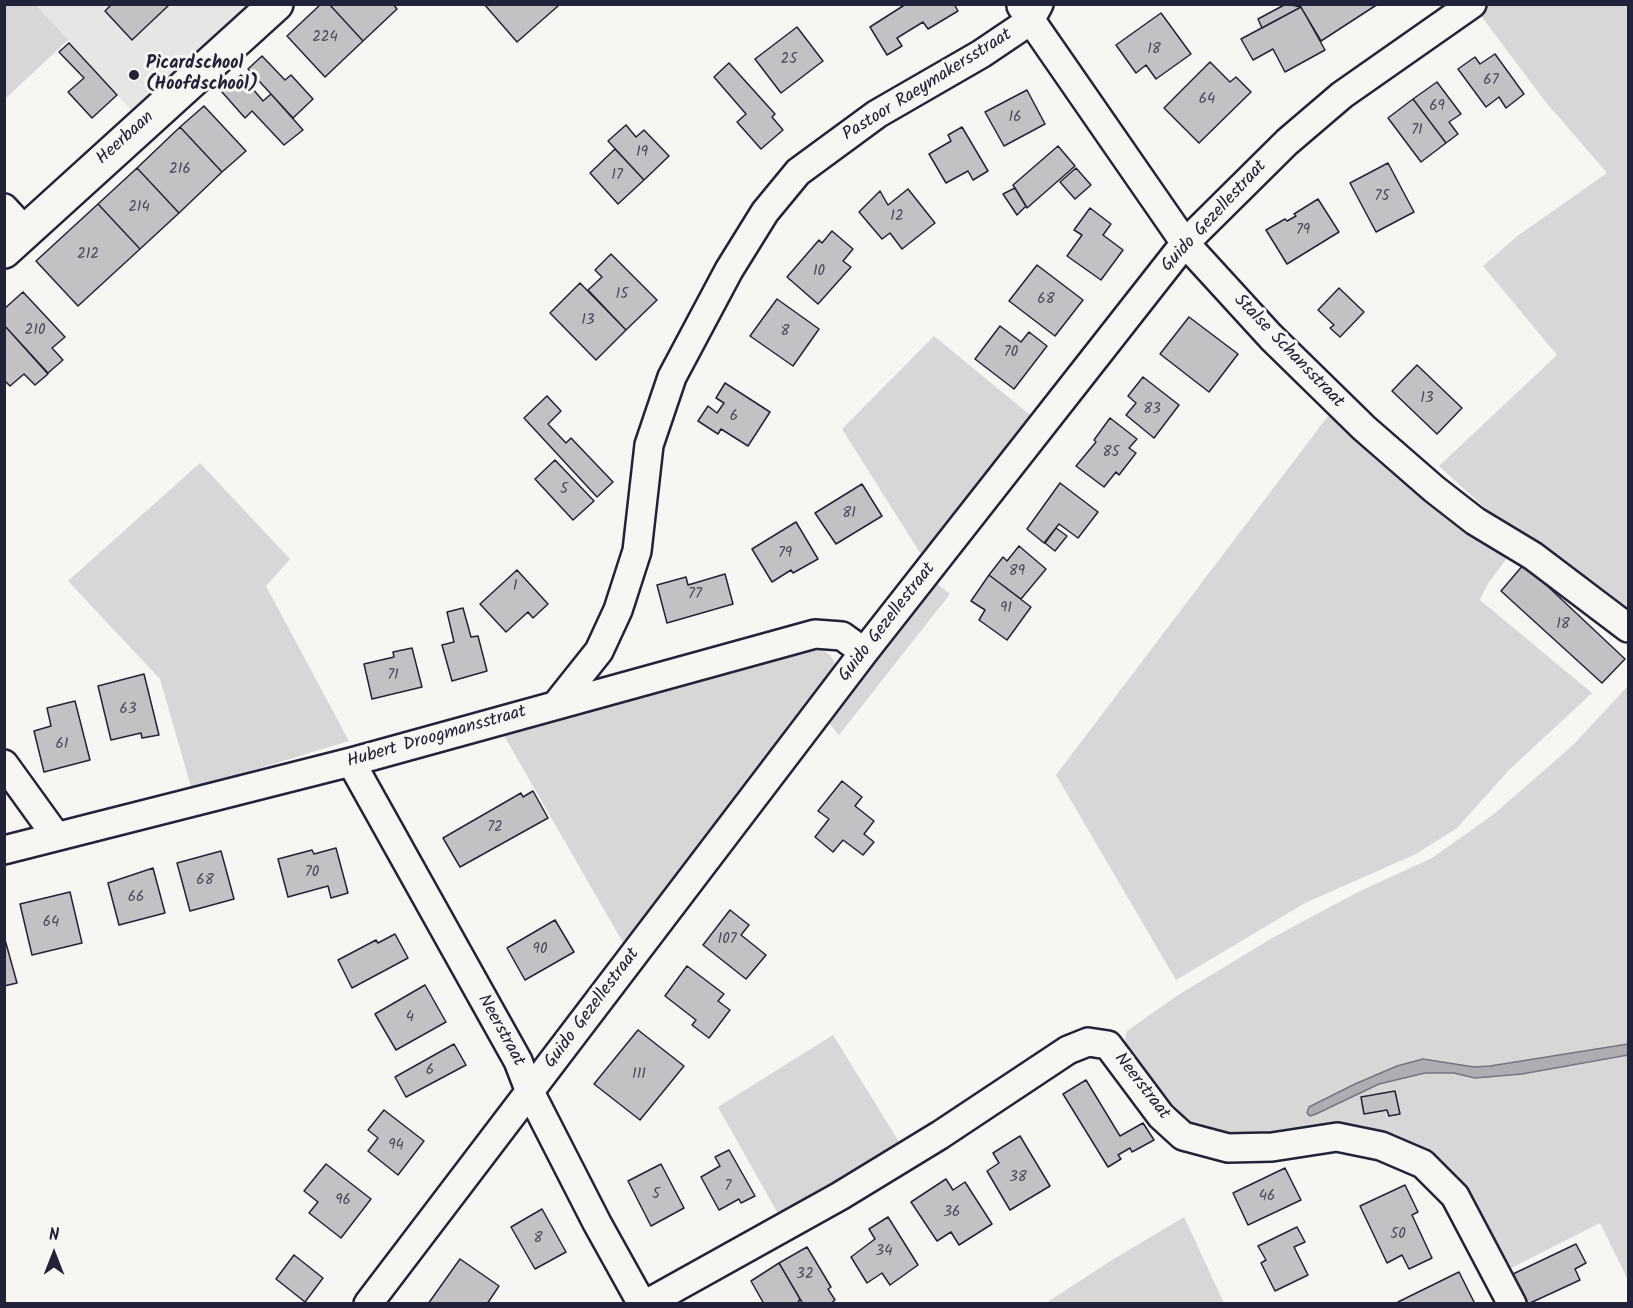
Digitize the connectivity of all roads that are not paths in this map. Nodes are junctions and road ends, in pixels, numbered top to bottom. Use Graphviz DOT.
graph roads {
  1 [pos="276,4"];
  2 [pos="1472,4"];
  3 [pos="1030,10"];
  4 [pos="12,230"];
  5 [pos="1185,243"];
  6 [pos="1629,628"];
  7 [pos="864,652"];
  8 [pos="556,705"];
  9 [pos="351,762"];
  10 [pos="4,764"];
  11 [pos="56,836"];
  12 [pos="4,850"];
  13 [pos="530,1092"];
  14 [pos="368,1304"];
  15 [pos="644,1304"];
  16 [pos="1512,1304"];
  1 -- 4 [label="street, Heerbaan"];
  2 -- 5 [label="street, Guido Gezellestraat"];
  3 -- 5 [label="street, Stalse Schansstraat"];
  3 -- 8 [label="street, Pastoor Raeymakersstraat"];
  5 -- 6 [label="street, Stalse Schansstraat"];
  5 -- 7 [label="street, Guido Gezellestraat"];
  7 -- 8 [label="street, Hubert Droogmansstraat"];
  7 -- 13 [label="street, Guido Gezellestraat"];
  8 -- 9 [label="street, Hubert Droogmansstraat"];
  9 -- 11 [label="street, Hubert Droogmansstraat"];
  9 -- 13 [label="street, Neerstraat"];
  10 -- 11 [label="street"];
  11 -- 12 [label="street, Hubert Droogmansstraat"];
  13 -- 14 [label="street, Guido Gezellestraat"];
  13 -- 15 [label="street, Neerstraat"];
  15 -- 16 [label="street, Neerstraat"];
}
